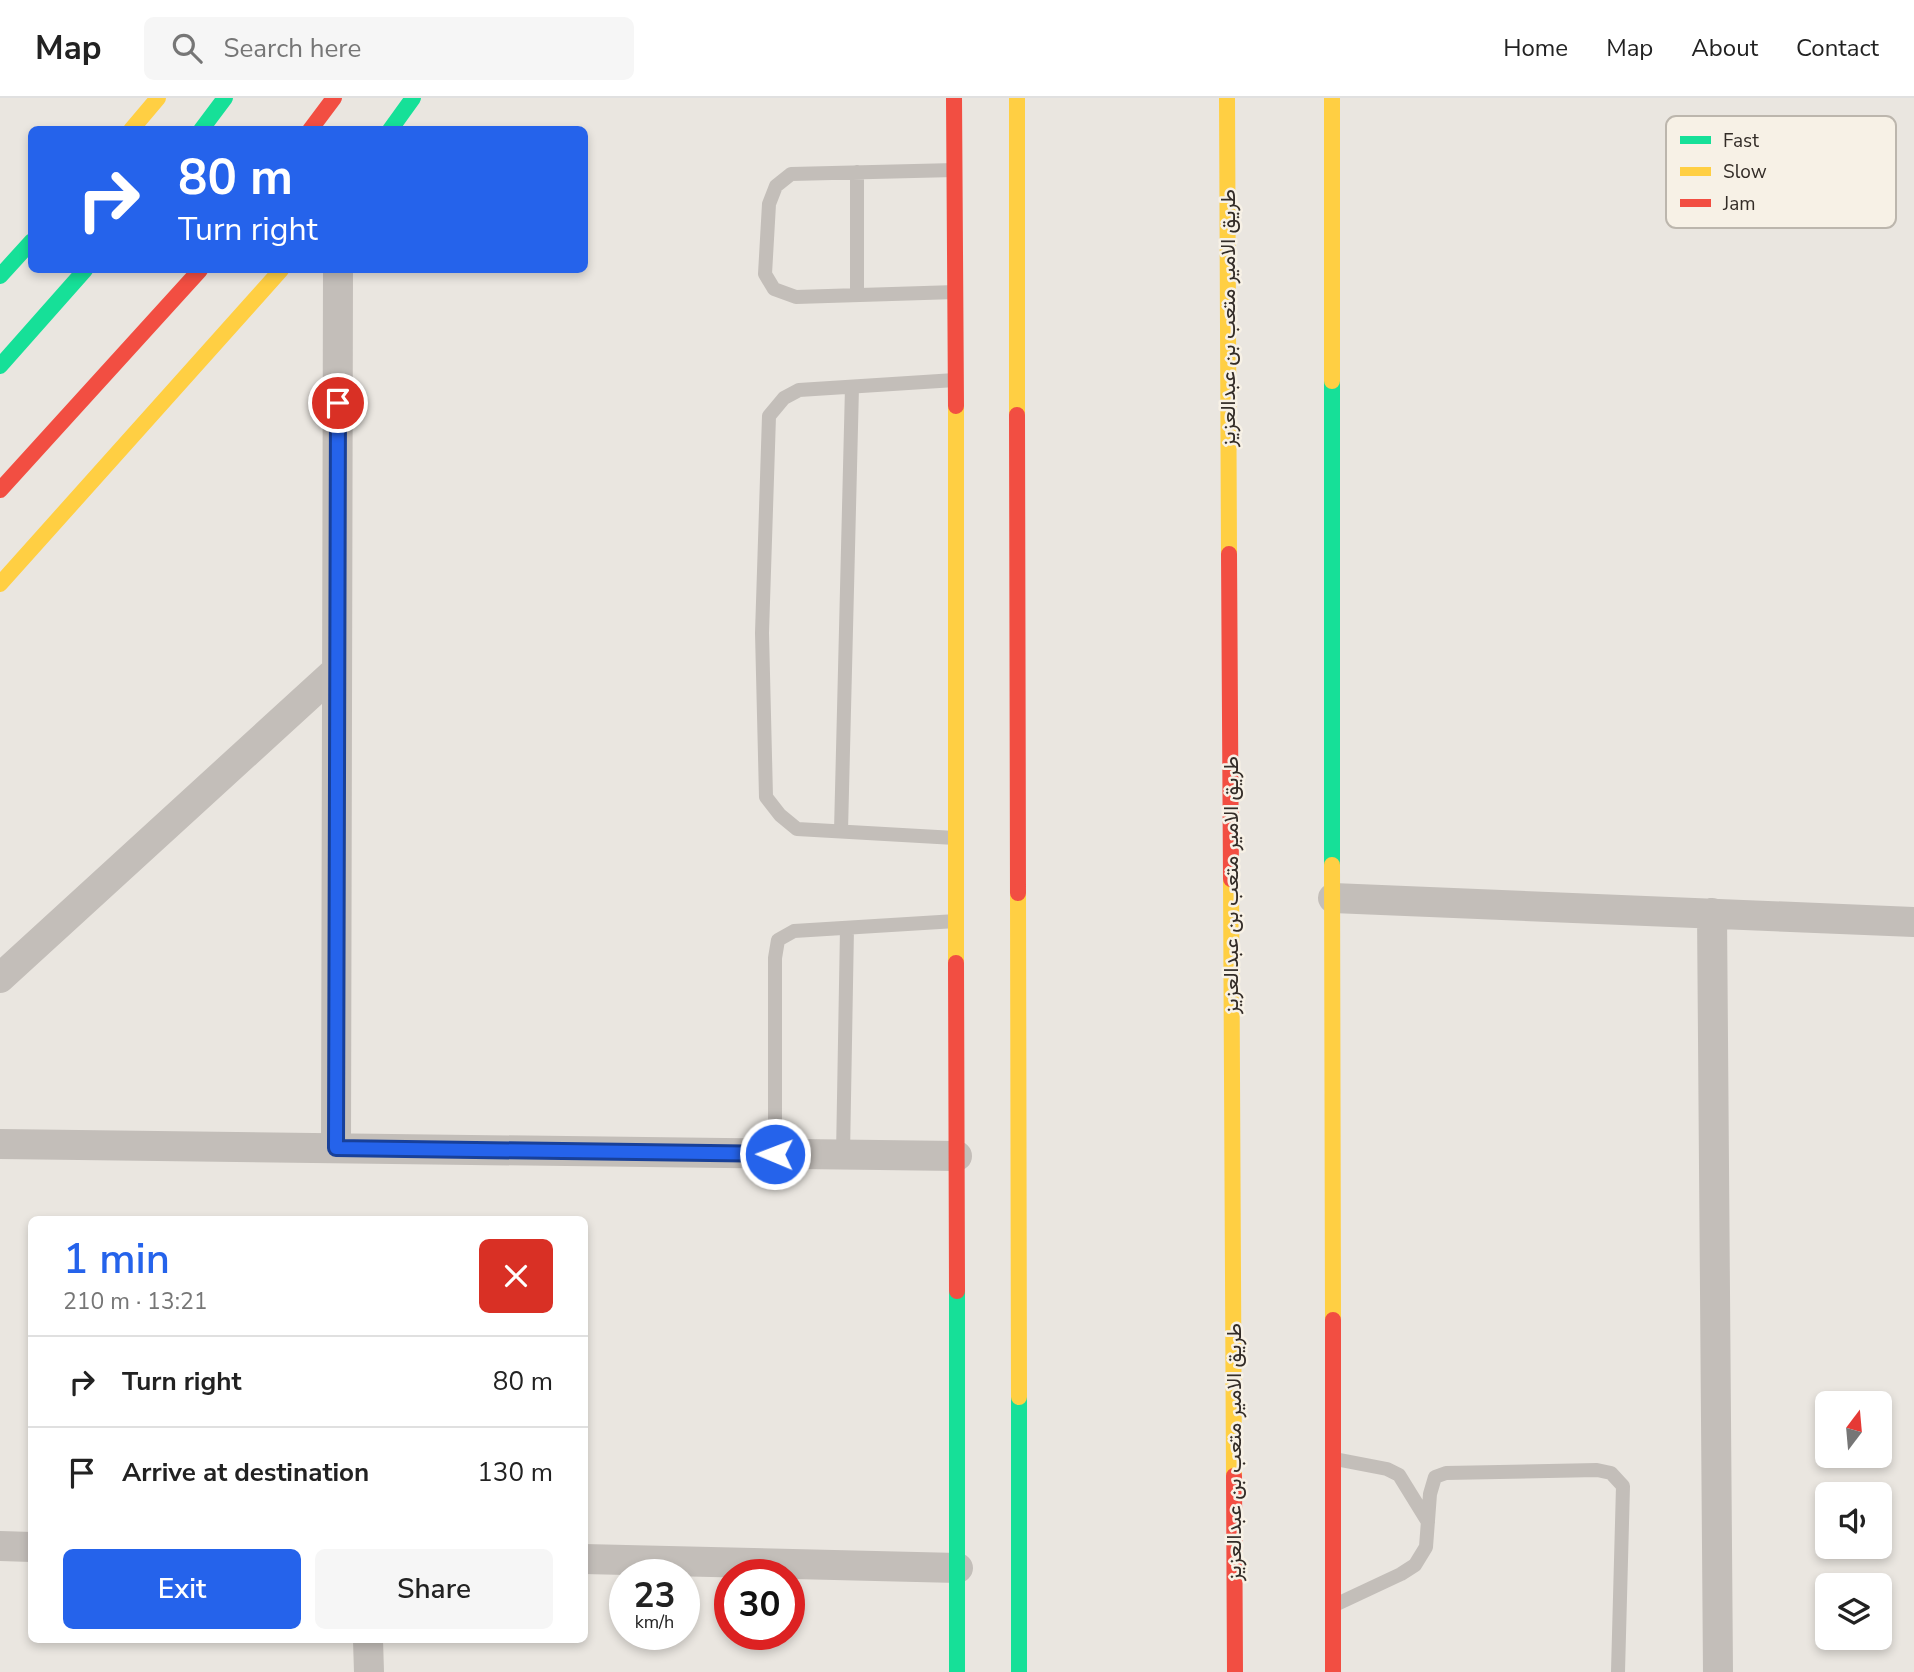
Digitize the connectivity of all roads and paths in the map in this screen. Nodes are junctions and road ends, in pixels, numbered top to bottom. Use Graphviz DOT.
graph roads {
  1 [pos="159,98"];
  2 [pos="225,98"];
  3 [pos="334,98"];
  4 [pos="413,98"];
  5 [pos="954,98"];
  6 [pos="1017,98"];
  7 [pos="1227,98"];
  8 [pos="1332,98"];
  9 [pos="134,126"];
  10 [pos="204,126"];
  11 [pos="313,126"];
  12 [pos="393,126"];
  13 [pos="956,170"];
  14 [pos="857,172"];
  15 [pos="28,245"];
  16 [pos="82,273"];
  17 [pos="197,273"];
  18 [pos="278,273"];
  19 [pos="338,273"];
  20 [pos="0,276"];
  21 [pos="956,292"];
  22 [pos="857,295"];
  23 [pos="0,366"];
  24 [pos="957,380"];
  25 [pos="852,387"];
  26 [pos="0,490"];
  27 [pos="0,584"];
  28 [pos="337,670"];
  29 [pos="841,831"];
  30 [pos="957,838"];
  31 [pos="1333,898"];
  32 [pos="1712,913"];
  33 [pos="957,921"];
  34 [pos="1914,922"];
  35 [pos="847,928"];
  36 [pos="0,978"];
  37 [pos="0,1144"];
  38 [pos="336,1148"];
  39 [pos="775,1154"];
  40 [pos="843,1155"];
  41 [pos="957,1156"];
  42 [pos="1334,1458"];
  43 [pos="1428,1522"];
  44 [pos="0,1546"];
  45 [pos="28,1547"];
  46 [pos="588,1559"];
  47 [pos="958,1568"];
  48 [pos="1332,1606"];
  49 [pos="368,1643"];
  50 [pos="369,1672"];
  51 [pos="957,1672"];
  52 [pos="1019,1672"];
  53 [pos="1235,1672"];
  54 [pos="1333,1672"];
  55 [pos="1618,1672"];
  56 [pos="1718,1672"];
  1 -- 9 [label="street"];
  2 -- 10 [label="street"];
  3 -- 11 [label="street"];
  4 -- 12 [label="street"];
  5 -- 13 [label="street"];
  6 -- 52 [label="street"];
  7 -- 53 [label="street, طريق الامير متعب بن عبدالعزيز"];
  8 -- 31 [label="street"];
  13 -- 14 [label="lane"];
  13 -- 21 [label="street"];
  14 -- 22 [label="lane"];
  14 -- 22 [label="lane"];
  15 -- 20 [label="street"];
  16 -- 23 [label="street"];
  17 -- 26 [label="street"];
  18 -- 27 [label="street"];
  19 -- 28 [label="street"];
  21 -- 22 [label="lane"];
  21 -- 24 [label="street"];
  24 -- 25 [label="lane"];
  24 -- 30 [label="street"];
  25 -- 29 [label="lane"];
  25 -- 29 [label="lane"];
  28 -- 36 [label="street"];
  28 -- 38 [label="street"];
  29 -- 30 [label="lane"];
  30 -- 33 [label="street"];
  31 -- 32 [label="street"];
  31 -- 42 [label="street"];
  32 -- 34 [label="street"];
  32 -- 56 [label="street"];
  33 -- 35 [label="lane"];
  33 -- 41 [label="street"];
  35 -- 39 [label="lane"];
  35 -- 40 [label="lane"];
  37 -- 38 [label="street"];
  38 -- 39 [label="street"];
  39 -- 40 [label="street"];
  40 -- 41 [label="street"];
  41 -- 47 [label="street"];
  42 -- 43 [label="lane"];
  42 -- 48 [label="street"];
  43 -- 48 [label="lane"];
  43 -- 55 [label="lane"];
  44 -- 45 [label="street"];
  46 -- 47 [label="street"];
  47 -- 51 [label="street"];
  48 -- 54 [label="street"];
  49 -- 50 [label="street"];
}
